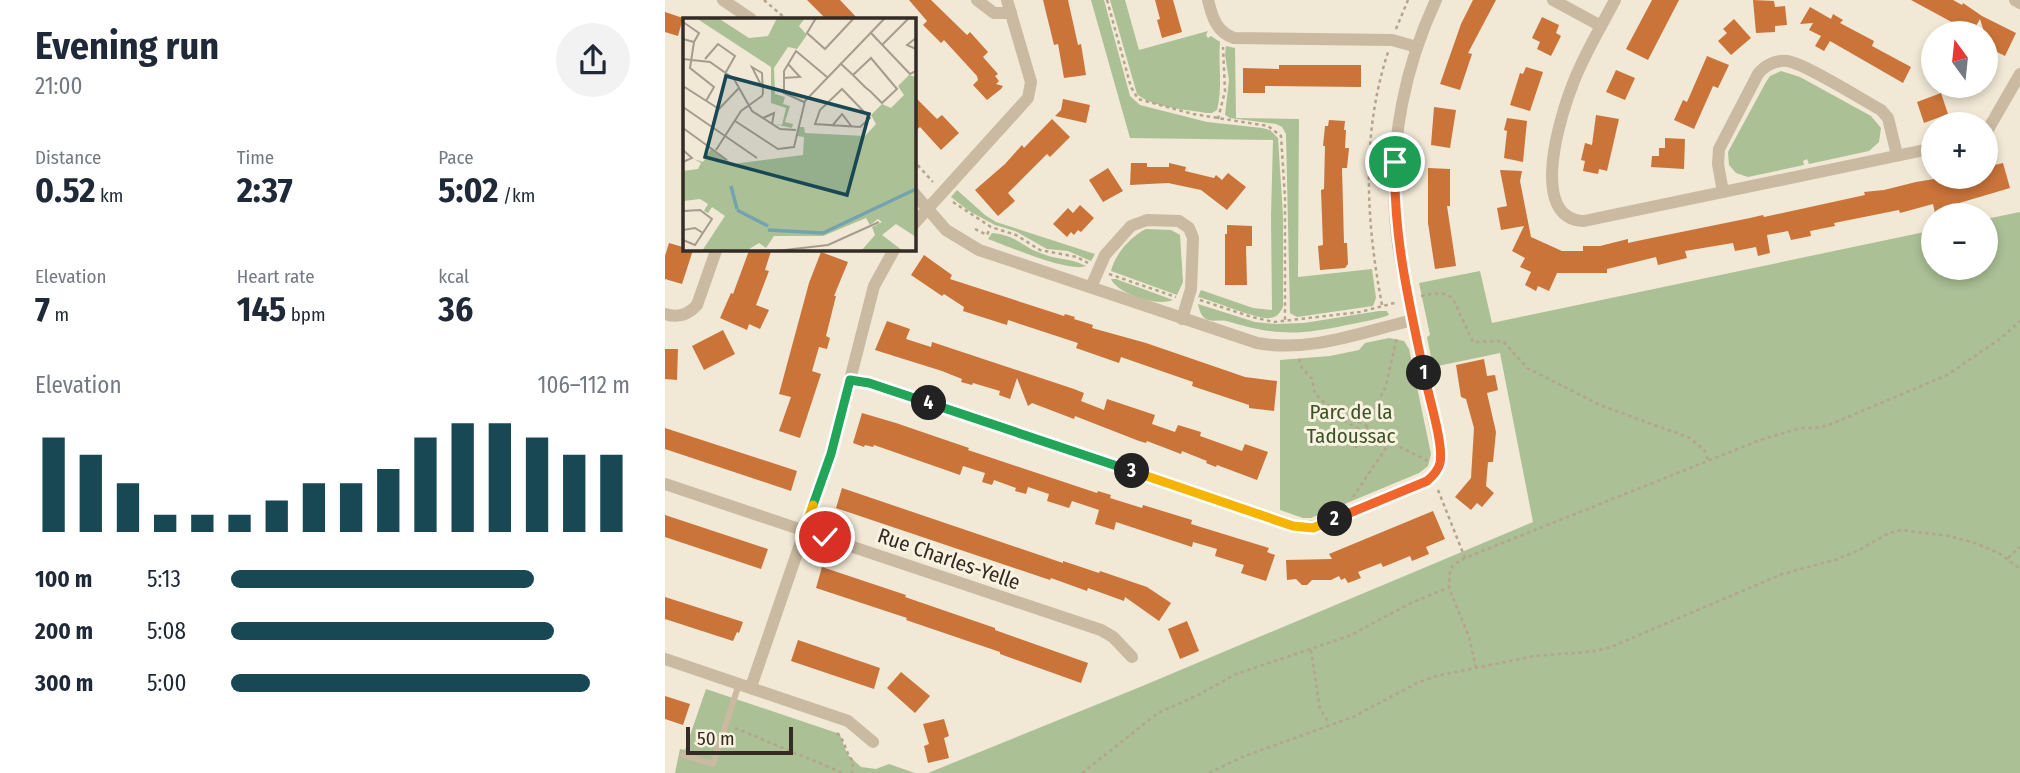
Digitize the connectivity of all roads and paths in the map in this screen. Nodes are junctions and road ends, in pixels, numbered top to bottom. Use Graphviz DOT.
graph roads {
  1 [pos="723,0"];
  2 [pos="765,0"];
  3 [pos="977,0"];
  4 [pos="1107,0"];
  5 [pos="1208,0"];
  6 [pos="1408,0"];
  7 [pos="1436,0"];
  8 [pos="1553,0"];
  9 [pos="1615,0"];
  10 [pos="2015,0"];
  11 [pos="2020,3"];
  12 [pos="1009,7"];
  13 [pos="750,18"];
  14 [pos="785,18"];
  15 [pos="1601,26"];
  16 [pos="1396,30"];
  17 [pos="1223,44"];
  18 [pos="1417,47"];
  19 [pos="1388,52"];
  20 [pos="2020,74"];
  21 [pos="1998,112"];
  22 [pos="1218,119"];
  23 [pos="1921,150"];
  24 [pos="1897,155"];
  25 [pos="915,162"];
  26 [pos="933,182"];
  27 [pos="1723,192"];
  28 [pos="915,194"];
  29 [pos="956,205"];
  30 [pos="927,209"];
  31 [pos="915,223"];
  32 [pos="991,227"];
  33 [pos="975,229"];
  34 [pos="716,250"];
  35 [pos="894,250"];
  36 [pos="1088,264"];
  37 [pos="1111,275"];
  38 [pos="1091,287"];
  39 [pos="1175,297"];
  40 [pos="1420,297"];
  41 [pos="1198,300"];
  42 [pos="1394,303"];
  43 [pos="1383,306"];
  44 [pos="665,314"];
  45 [pos="1182,318"];
  46 [pos="1413,320"];
  47 [pos="1285,321"];
  48 [pos="2020,321"];
  49 [pos="1397,337"];
  50 [pos="1299,359"];
  51 [pos="850,380"];
  52 [pos="1331,408"];
  53 [pos="1348,415"];
  54 [pos="1344,423"];
  55 [pos="1366,429"];
  56 [pos="1390,442"];
  57 [pos="1355,448"];
  58 [pos="1709,461"];
  59 [pos="1435,464"];
  60 [pos="665,484"];
  61 [pos="1436,487"];
  62 [pos="1349,502"];
  63 [pos="804,531"];
  64 [pos="2020,547"];
  65 [pos="1465,558"];
  66 [pos="2008,558"];
  67 [pos="2020,569"];
  68 [pos="1448,588"];
  69 [pos="1311,650"];
  70 [pos="1132,657"];
  71 [pos="665,659"];
  72 [pos="1476,668"];
  73 [pos="745,685"];
  74 [pos="726,724"];
  75 [pos="1331,724"];
  76 [pos="835,731"];
  77 [pos="873,742"];
  78 [pos="683,755"];
  79 [pos="853,761"];
  80 [pos="842,773"];
  81 [pos="851,773"];
  82 [pos="1082,773"];
  83 [pos="1209,773"];
  1 -- 13 [label="street"];
  2 -- 14 [label="path"];
  3 -- 12 [label="street"];
  4 -- 22 [label="path"];
  5 -- 18 [label="street"];
  6 -- 16 [label="path"];
  7 -- 18 [label="street"];
  8 -- 15 [label="street"];
  9 -- 15 [label="street"];
  10 -- 11 [label="street"];
  12 -- 30 [label="street"];
  15 -- 27 [label="street"];
  17 -- 22 [label="path"];
  18 -- 46 [label="street"];
  19 -- 43 [label="path"];
  20 -- 21 [label="street"];
  22 -- 47 [label="path"];
  23 -- 24 [label="street"];
  24 -- 27 [label="street"];
  24 -- 27 [label="street"];
  25 -- 26 [label="path"];
  28 -- 30 [label="street"];
  29 -- 32 [label="path"];
  30 -- 31 [label="street"];
  30 -- 38 [label="street"];
  32 -- 33 [label="path"];
  32 -- 36 [label="path"];
  34 -- 44 [label="street"];
  35 -- 51 [label="street"];
  37 -- 39 [label="path"];
  38 -- 45 [label="street"];
  38 -- 45 [label="street"];
  40 -- 58 [label="path"];
  41 -- 47 [label="path"];
  42 -- 43 [label="path"];
  43 -- 47 [label="path"];
  45 -- 46 [label="street"];
  46 -- 59 [label="street"];
  48 -- 58 [label="path"];
  49 -- 55 [label="path"];
  50 -- 52 [label="path"];
  51 -- 59 [label="street"];
  51 -- 63 [label="street"];
  52 -- 53 [label="path"];
  52 -- 54 [label="path"];
  53 -- 54 [label="path"];
  53 -- 55 [label="path"];
  54 -- 55 [label="path"];
  55 -- 56 [label="path"];
  55 -- 57 [label="path"];
  56 -- 59 [label="path"];
  56 -- 62 [label="path"];
  58 -- 65 [label="path"];
  60 -- 63 [label="street, Rue Charles-Yelle"];
  61 -- 65 [label="path"];
  63 -- 70 [label="street, Rue Charles-Yelle"];
  63 -- 73 [label="street"];
  64 -- 66 [label="path"];
  65 -- 68 [label="path"];
  66 -- 67 [label="path"];
  66 -- 72 [label="path"];
  68 -- 69 [label="path"];
  68 -- 72 [label="path"];
  69 -- 75 [label="path"];
  69 -- 82 [label="path"];
  71 -- 73 [label="street"];
  72 -- 75 [label="path"];
  73 -- 74 [label="lane"];
  73 -- 77 [label="street"];
  74 -- 78 [label="lane"];
  74 -- 80 [label="path"];
  75 -- 83 [label="path"];
  76 -- 79 [label="path"];
  79 -- 80 [label="path"];
  79 -- 81 [label="path"];
}
